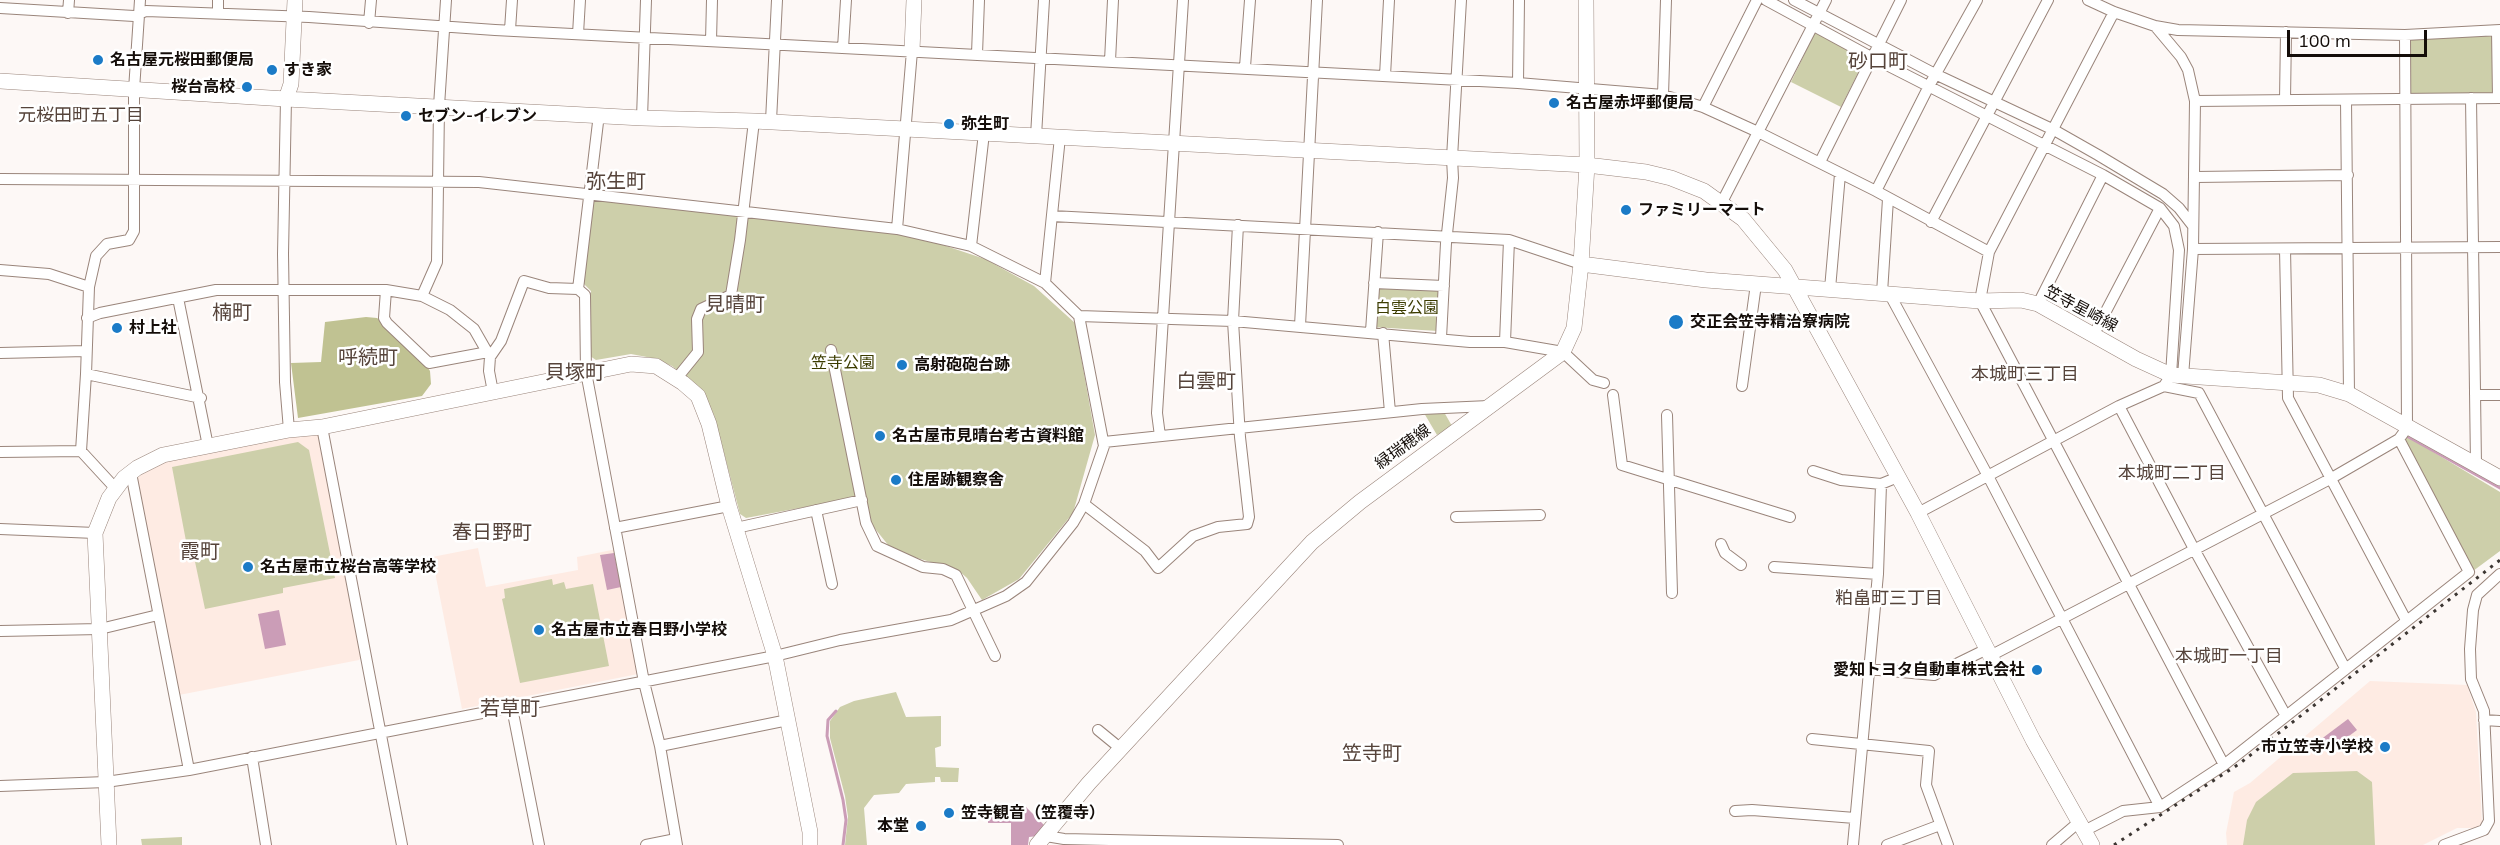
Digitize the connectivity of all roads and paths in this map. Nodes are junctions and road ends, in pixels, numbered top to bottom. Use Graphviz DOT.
graph roads {
  1 [pos="1,0"];
  2 [pos="69,0"];
  3 [pos="140,0"];
  4 [pos="218,0"];
  5 [pos="295,0"];
  6 [pos="371,0"];
  7 [pos="446,0"];
  8 [pos="512,0"];
  9 [pos="580,0"];
  10 [pos="646,0"];
  11 [pos="712,0"];
  12 [pos="777,0"];
  13 [pos="846,0"];
  14 [pos="914,0"];
  15 [pos="979,0"];
  16 [pos="1044,0"];
  17 [pos="1113,0"];
  18 [pos="1183,0"];
  19 [pos="1250,0"];
  20 [pos="1317,0"];
  21 [pos="1389,0"];
  22 [pos="1461,0"];
  23 [pos="1519,0"];
  24 [pos="1586,0"];
  25 [pos="1666,0"];
  26 [pos="1756,0"];
  27 [pos="1766,0"];
  28 [pos="1794,0"];
  29 [pos="1826,0"];
  30 [pos="1901,0"];
  31 [pos="1977,0"];
  32 [pos="2048,0"];
  33 [pos="2088,0"];
  34 [pos="0,7"];
  35 [pos="2114,12"];
  36 [pos="68,13"];
  37 [pos="1819,13"];
  38 [pos="140,14"];
  39 [pos="218,14"];
  40 [pos="294,16"];
  41 [pos="369,23"];
  42 [pos="1814,25"];
  43 [pos="2155,26"];
  44 [pos="444,27"];
  45 [pos="510,30"];
  46 [pos="2499,31"];
  47 [pos="2286,32"];
  48 [pos="578,34"];
  49 [pos="2405,34"];
  50 [pos="645,37"];
  51 [pos="711,41"];
  52 [pos="775,44"];
  53 [pos="1877,44"];
  54 [pos="843,48"];
  55 [pos="912,51"];
  56 [pos="977,54"];
  57 [pos="1040,57"];
  58 [pos="1871,57"];
  59 [pos="1110,61"];
  60 [pos="1179,64"];
  61 [pos="1245,67"];
  62 [pos="1313,72"];
  63 [pos="1935,74"];
  64 [pos="1385,76"];
  65 [pos="1456,80"];
  66 [pos="0,81"];
  67 [pos="1518,83"];
  68 [pos="1929,86"];
  69 [pos="1586,87"];
  70 [pos="134,90"];
  71 [pos="1663,95"];
  72 [pos="2471,98"];
  73 [pos="2499,98"];
  74 [pos="286,99"];
  75 [pos="2405,99"];
  76 [pos="2285,100"];
  77 [pos="2346,100"];
  78 [pos="2195,101"];
  79 [pos="1994,104"];
  80 [pos="439,106"];
  81 [pos="1703,107"];
  82 [pos="599,114"];
  83 [pos="1985,116"];
  84 [pos="642,118"];
  85 [pos="754,120"];
  86 [pos="771,121"];
  87 [pos="907,129"];
  88 [pos="2054,130"];
  89 [pos="1758,132"];
  90 [pos="984,133"];
  91 [pos="1036,136"];
  92 [pos="1060,137"];
  93 [pos="1174,143"];
  94 [pos="2045,145"];
  95 [pos="1309,150"];
  96 [pos="1452,158"];
  97 [pos="1820,162"];
  98 [pos="1587,165"];
  99 [pos="1840,174"];
  100 [pos="2103,175"];
  101 [pos="2348,175"];
  102 [pos="2196,177"];
  103 [pos="0,179"];
  104 [pos="133,180"];
  105 [pos="285,181"];
  106 [pos="438,182"];
  107 [pos="1876,191"];
  108 [pos="590,194"];
  109 [pos="1888,199"];
  110 [pos="1722,202"];
  111 [pos="2160,208"];
  112 [pos="744,212"];
  113 [pos="1052,216"];
  114 [pos="1170,221"];
  115 [pos="1931,222"];
  116 [pos="1239,225"];
  117 [pos="2193,226"];
  118 [pos="1305,228"];
  119 [pos="897,229"];
  120 [pos="1378,232"];
  121 [pos="1447,236"];
  122 [pos="1509,240"];
  123 [pos="971,246"];
  124 [pos="2500,246"];
  125 [pos="2475,247"];
  126 [pos="2349,248"];
  127 [pos="2406,248"];
  128 [pos="2193,249"];
  129 [pos="2285,249"];
  130 [pos="1989,252"];
  131 [pos="1581,264"];
  132 [pos="0,270"];
  133 [pos="1374,283"];
  134 [pos="1045,284"];
  135 [pos="1756,284"];
  136 [pos="1444,286"];
  137 [pos="89,287"];
  138 [pos="1794,287"];
  139 [pos="285,289"];
  140 [pos="578,289"];
  141 [pos="1830,289"];
  142 [pos="386,290"];
  143 [pos="1885,293"];
  144 [pos="422,296"];
  145 [pos="178,298"];
  146 [pos="1980,301"];
  147 [pos="2038,304"];
  148 [pos="1079,316"];
  149 [pos="87,318"];
  150 [pos="1163,319"];
  151 [pos="1233,321"];
  152 [pos="1300,326"];
  153 [pos="1371,332"];
  154 [pos="1383,333"];
  155 [pos="2093,336"];
  156 [pos="1442,338"];
  157 [pos="1505,342"];
  158 [pos="831,350"];
  159 [pos="86,351"];
  160 [pos="1563,352"];
  161 [pos="0,353"];
  162 [pos="489,355"];
  163 [pos="586,372"];
  164 [pos="86,374"];
  165 [pos="677,378"];
  166 [pos="2172,379"];
  167 [pos="2287,382"];
  168 [pos="1605,383"];
  169 [pos="1742,386"];
  170 [pos="493,392"];
  171 [pos="2349,394"];
  172 [pos="1613,395"];
  173 [pos="2475,395"];
  174 [pos="2500,395"];
  175 [pos="201,398"];
  176 [pos="1491,406"];
  177 [pos="2119,406"];
  178 [pos="1390,412"];
  179 [pos="1667,415"];
  180 [pos="322,427"];
  181 [pos="1240,428"];
  182 [pos="289,430"];
  183 [pos="2403,434"];
  184 [pos="1160,436"];
  185 [pos="1104,442"];
  186 [pos="2053,442"];
  187 [pos="208,446"];
  188 [pos="81,451"];
  189 [pos="0,452"];
  190 [pos="2476,465"];
  191 [pos="1813,471"];
  192 [pos="131,473"];
  193 [pos="1988,476"];
  194 [pos="1898,477"];
  195 [pos="1668,478"];
  196 [pos="2500,478"];
  197 [pos="2330,479"];
  198 [pos="1881,484"];
  199 [pos="116,489"];
  200 [pos="862,500"];
  201 [pos="1084,504"];
  202 [pos="729,506"];
  203 [pos="816,510"];
  204 [pos="1918,513"];
  205 [pos="2262,513"];
  206 [pos="1540,515"];
  207 [pos="1456,517"];
  208 [pos="1790,517"];
  209 [pos="615,528"];
  210 [pos="736,528"];
  211 [pos="0,529"];
  212 [pos="96,533"];
  213 [pos="1721,544"];
  214 [pos="2194,549"];
  215 [pos="1741,565"];
  216 [pos="1774,567"];
  217 [pos="2500,573"];
  218 [pos="1878,574"];
  219 [pos="832,584"];
  220 [pos="2128,584"];
  221 [pos="1672,593"];
  222 [pos="974,610"];
  223 [pos="158,615"];
  224 [pos="2063,620"];
  225 [pos="2406,620"];
  226 [pos="100,629"];
  227 [pos="0,631"];
  228 [pos="1989,652"];
  229 [pos="776,656"];
  230 [pos="995,656"];
  231 [pos="2345,668"];
  232 [pos="1868,669"];
  233 [pos="644,682"];
  234 [pos="512,708"];
  235 [pos="2286,716"];
  236 [pos="788,720"];
  237 [pos="2484,720"];
  238 [pos="2500,721"];
  239 [pos="1098,730"];
  240 [pos="381,732"];
  241 [pos="1812,739"];
  242 [pos="660,746"];
  243 [pos="1861,746"];
  244 [pos="1120,748"];
  245 [pos="252,758"];
  246 [pos="2224,765"];
  247 [pos="189,770"];
  248 [pos="106,782"];
  249 [pos="0,786"];
  250 [pos="2160,807"];
  251 [pos="1735,811"];
  252 [pos="1855,818"];
  253 [pos="1940,825"];
  254 [pos="2082,826"];
  255 [pos="1041,840"];
  256 [pos="676,842"];
  257 [pos="1890,844"];
  258 [pos="109,845"];
  259 [pos="266,845"];
  260 [pos="402,845"];
  261 [pos="539,845"];
  262 [pos="646,845"];
  263 [pos="810,845"];
  264 [pos="1338,845"];
  265 [pos="1853,845"];
  266 [pos="1948,845"];
  267 [pos="2052,845"];
  268 [pos="2092,845"];
  269 [pos="2444,845"];
  1 -- 34 [label="street"];
  2 -- 36 [label="street"];
  3 -- 38 [label="street"];
  4 -- 39 [label="street"];
  5 -- 40 [label="street"];
  6 -- 41 [label="street"];
  7 -- 44 [label="street"];
  8 -- 45 [label="street"];
  9 -- 48 [label="street"];
  10 -- 50 [label="street"];
  11 -- 51 [label="street"];
  12 -- 52 [label="street"];
  13 -- 54 [label="street"];
  14 -- 55 [label="street"];
  15 -- 56 [label="street"];
  16 -- 57 [label="street"];
  17 -- 59 [label="street"];
  18 -- 60 [label="street"];
  19 -- 61 [label="street"];
  20 -- 62 [label="street"];
  21 -- 64 [label="street"];
  22 -- 65 [label="street"];
  23 -- 67 [label="street"];
  24 -- 69 [label="street"];
  25 -- 71 [label="street"];
  26 -- 81 [label="street"];
  27 -- 42 [label="street"];
  28 -- 37 [label="street"];
  29 -- 37 [label="street"];
  30 -- 53 [label="street"];
  31 -- 63 [label="street"];
  32 -- 79 [label="street"];
  33 -- 35 [label="street"];
  34 -- 36 [label="street"];
  35 -- 43 [label="street"];
  35 -- 88 [label="street"];
  36 -- 38 [label="street"];
  37 -- 42 [label="street"];
  37 -- 53 [label="street"];
  38 -- 39 [label="street"];
  38 -- 70 [label="street"];
  39 -- 40 [label="street"];
  40 -- 41 [label="street"];
  40 -- 74 [label="street"];
  41 -- 44 [label="street"];
  42 -- 58 [label="street"];
  42 -- 89 [label="street"];
  43 -- 47 [label="street"];
  43 -- 78 [label="street"];
  44 -- 45 [label="street"];
  44 -- 80 [label="street"];
  45 -- 48 [label="street"];
  46 -- 49 [label="street"];
  46 -- 73 [label="street"];
  47 -- 49 [label="street"];
  47 -- 76 [label="street"];
  48 -- 50 [label="street"];
  49 -- 75 [label="street"];
  50 -- 51 [label="street"];
  50 -- 84 [label="street"];
  51 -- 52 [label="street"];
  52 -- 54 [label="street"];
  52 -- 86 [label="street"];
  53 -- 58 [label="street"];
  53 -- 63 [label="street"];
  54 -- 55 [label="street"];
  55 -- 56 [label="street"];
  55 -- 87 [label="street"];
  56 -- 57 [label="street"];
  57 -- 59 [label="street"];
  57 -- 91 [label="street"];
  58 -- 68 [label="street"];
  58 -- 97 [label="street"];
  59 -- 60 [label="street"];
  60 -- 61 [label="street"];
  60 -- 93 [label="street"];
  61 -- 62 [label="street"];
  62 -- 64 [label="street"];
  62 -- 95 [label="street"];
  63 -- 68 [label="street"];
  63 -- 79 [label="street"];
  64 -- 65 [label="street"];
  65 -- 67 [label="street"];
  65 -- 96 [label="street"];
  66 -- 70 [label="street"];
  67 -- 69 [label="street"];
  68 -- 83 [label="street"];
  68 -- 107 [label="street"];
  69 -- 71 [label="street"];
  69 -- 98 [label="street"];
  70 -- 74 [label="street"];
  70 -- 104 [label="street"];
  71 -- 81 [label="street"];
  72 -- 73 [label="street"];
  72 -- 75 [label="street"];
  72 -- 125 [label="street"];
  74 -- 80 [label="street"];
  74 -- 105 [label="street"];
  75 -- 77 [label="street"];
  75 -- 127 [label="street"];
  76 -- 77 [label="street"];
  76 -- 78 [label="street"];
  77 -- 101 [label="street"];
  78 -- 102 [label="street"];
  79 -- 83 [label="street"];
  79 -- 88 [label="street"];
  80 -- 82 [label="street"];
  80 -- 106 [label="street"];
  81 -- 89 [label="street"];
  82 -- 84 [label="street"];
  82 -- 108 [label="street"];
  83 -- 94 [label="street"];
  83 -- 115 [label="street"];
  84 -- 85 [label="street"];
  85 -- 86 [label="street"];
  85 -- 112 [label="street"];
  86 -- 87 [label="street"];
  87 -- 90 [label="street"];
  87 -- 119 [label="street"];
  88 -- 94 [label="street"];
  88 -- 117 [label="street"];
  89 -- 97 [label="street"];
  89 -- 110 [label="street"];
  90 -- 91 [label="street"];
  90 -- 123 [label="street"];
  91 -- 92 [label="street"];
  92 -- 93 [label="street"];
  92 -- 113 [label="street"];
  93 -- 95 [label="street"];
  93 -- 114 [label="street"];
  94 -- 100 [label="street"];
  94 -- 130 [label="street"];
  95 -- 96 [label="street"];
  95 -- 118 [label="street"];
  96 -- 98 [label="street"];
  96 -- 121 [label="street"];
  97 -- 99 [label="street"];
  98 -- 110 [label="street"];
  98 -- 131 [label="street"];
  99 -- 107 [label="street"];
  99 -- 141 [label="street"];
  100 -- 111 [label="street"];
  100 -- 147 [label="street"];
  101 -- 102 [label="street"];
  101 -- 126 [label="street"];
  102 -- 117 [label="street"];
  103 -- 104 [label="street"];
  104 -- 105 [label="street"];
  104 -- 137 [label="street"];
  105 -- 106 [label="street"];
  105 -- 139 [label="street"];
  106 -- 108 [label="street"];
  106 -- 144 [label="street"];
  107 -- 109 [label="street"];
  108 -- 112 [label="street"];
  108 -- 140 [label="street"];
  109 -- 115 [label="street"];
  109 -- 143 [label="street"];
  110 -- 138 [label="street"];
  111 -- 155 [label="street"];
  111 -- 166 [label="street"];
  112 -- 119 [label="street"];
  112 -- 165 [label="street"];
  113 -- 114 [label="street"];
  113 -- 134 [label="street"];
  114 -- 116 [label="street"];
  114 -- 150 [label="street"];
  115 -- 130 [label="street"];
  116 -- 118 [label="street"];
  116 -- 151 [label="street"];
  117 -- 128 [label="street"];
  118 -- 120 [label="street"];
  118 -- 152 [label="street"];
  119 -- 123 [label="street"];
  120 -- 121 [label="street"];
  120 -- 133 [label="street"];
  121 -- 122 [label="street"];
  121 -- 136 [label="street"];
  122 -- 131 [label="street"];
  122 -- 157 [label="street"];
  123 -- 134 [label="street"];
  124 -- 125 [label="street"];
  125 -- 127 [label="street"];
  125 -- 173 [label="street"];
  126 -- 127 [label="street"];
  126 -- 129 [label="street"];
  126 -- 171 [label="street"];
  127 -- 183 [label="street"];
  128 -- 129 [label="street"];
  128 -- 166 [label="street"];
  129 -- 167 [label="street"];
  130 -- 146 [label="street"];
  131 -- 135 [label="street, 笠寺星崎線"];
  131 -- 160 [label="street"];
  132 -- 137 [label="street"];
  133 -- 136 [label="street"];
  133 -- 153 [label="street"];
  134 -- 148 [label="street"];
  135 -- 138 [label="street, 笠寺星崎線"];
  135 -- 169 [label="street"];
  136 -- 156 [label="street"];
  137 -- 149 [label="street"];
  138 -- 141 [label="street, 笠寺星崎線"];
  138 -- 194 [label="street"];
  139 -- 142 [label="street"];
  139 -- 145 [label="street"];
  139 -- 182 [label="street"];
  140 -- 162 [label="street"];
  140 -- 163 [label="street"];
  141 -- 143 [label="street, 笠寺星崎線"];
  142 -- 144 [label="street"];
  142 -- 162 [label="street"];
  143 -- 146 [label="street, 笠寺星崎線"];
  143 -- 193 [label="street"];
  144 -- 162 [label="street"];
  145 -- 149 [label="street"];
  145 -- 175 [label="street"];
  146 -- 147 [label="street, 笠寺星崎線"];
  146 -- 186 [label="street"];
  147 -- 155 [label="street, 笠寺星崎線"];
  148 -- 150 [label="street"];
  148 -- 185 [label="street"];
  149 -- 159 [label="street"];
  150 -- 151 [label="street"];
  150 -- 184 [label="street"];
  151 -- 152 [label="street"];
  151 -- 181 [label="street"];
  152 -- 153 [label="street"];
  153 -- 154 [label="street"];
  154 -- 156 [label="street"];
  154 -- 178 [label="street"];
  155 -- 166 [label="street, 笠寺星崎線"];
  156 -- 157 [label="street"];
  157 -- 160 [label="street"];
  158 -- 200 [label="street"];
  159 -- 161 [label="street"];
  159 -- 164 [label="street"];
  160 -- 168 [label="street"];
  160 -- 176 [label="street, 緑瑞穂線"];
  162 -- 170 [label="street"];
  163 -- 165 [label="street"];
  163 -- 170 [label="street"];
  163 -- 209 [label="street"];
  164 -- 175 [label="street"];
  164 -- 188 [label="street"];
  165 -- 202 [label="street"];
  166 -- 167 [label="street, 笠寺星崎線"];
  166 -- 177 [label="street"];
  166 -- 205 [label="street"];
  167 -- 171 [label="street, 笠寺星崎線"];
  167 -- 197 [label="street"];
  170 -- 180 [label="street"];
  171 -- 183 [label="street, 笠寺星崎線"];
  172 -- 195 [label="street"];
  173 -- 174 [label="street"];
  173 -- 190 [label="street"];
  175 -- 187 [label="street"];
  176 -- 178 [label="street"];
  176 -- 244 [label="street, 緑瑞穂線"];
  177 -- 186 [label="street"];
  177 -- 214 [label="street"];
  178 -- 181 [label="street"];
  179 -- 195 [label="street"];
  180 -- 182 [label="street"];
  180 -- 240 [label="street"];
  181 -- 184 [label="street"];
  181 -- 201 [label="street"];
  182 -- 187 [label="street"];
  183 -- 190 [label="street, 笠寺星崎線"];
  183 -- 197 [label="street"];
  183 -- 225 [label="street"];
  184 -- 185 [label="street"];
  185 -- 201 [label="street"];
  186 -- 193 [label="street"];
  186 -- 220 [label="street"];
  187 -- 192 [label="street"];
  188 -- 189 [label="street"];
  188 -- 199 [label="street"];
  190 -- 196 [label="street, 笠寺星崎線"];
  191 -- 198 [label="street"];
  192 -- 199 [label="street"];
  192 -- 223 [label="street"];
  193 -- 204 [label="street"];
  193 -- 224 [label="street"];
  194 -- 198 [label="street"];
  194 -- 204 [label="street"];
  195 -- 208 [label="street"];
  195 -- 221 [label="street"];
  197 -- 205 [label="street"];
  197 -- 225 [label="street"];
  198 -- 218 [label="street"];
  199 -- 212 [label="street"];
  200 -- 203 [label="street"];
  200 -- 222 [label="street"];
  201 -- 222 [label="street"];
  202 -- 209 [label="street"];
  202 -- 210 [label="street"];
  203 -- 210 [label="street"];
  203 -- 219 [label="street"];
  204 -- 228 [label="street"];
  205 -- 214 [label="street"];
  205 -- 231 [label="street"];
  206 -- 207 [label="street"];
  209 -- 233 [label="street"];
  210 -- 229 [label="street"];
  211 -- 212 [label="street"];
  212 -- 226 [label="street"];
  213 -- 215 [label="street"];
  214 -- 220 [label="street"];
  214 -- 235 [label="street"];
  216 -- 218 [label="street"];
  217 -- 237 [label="street"];
  218 -- 232 [label="street"];
  220 -- 224 [label="street"];
  220 -- 246 [label="street"];
  222 -- 229 [label="street"];
  222 -- 230 [label="street"];
  223 -- 226 [label="street"];
  223 -- 247 [label="street"];
  224 -- 228 [label="street"];
  224 -- 250 [label="street"];
  225 -- 231 [label="street"];
  226 -- 227 [label="street"];
  226 -- 248 [label="street"];
  228 -- 232 [label="street"];
  228 -- 254 [label="street"];
  229 -- 233 [label="street"];
  229 -- 236 [label="street"];
  231 -- 235 [label="street"];
  232 -- 243 [label="street"];
  233 -- 234 [label="street"];
  233 -- 242 [label="street"];
  234 -- 240 [label="street"];
  234 -- 261 [label="street"];
  235 -- 246 [label="street"];
  236 -- 242 [label="street"];
  236 -- 263 [label="street"];
  237 -- 238 [label="street"];
  237 -- 269 [label="street"];
  239 -- 244 [label="street"];
  240 -- 245 [label="street"];
  240 -- 260 [label="street"];
  241 -- 243 [label="street"];
  242 -- 256 [label="street"];
  243 -- 252 [label="street"];
  243 -- 253 [label="street"];
  244 -- 255 [label="street, 緑瑞穂線"];
  245 -- 247 [label="street"];
  245 -- 259 [label="street"];
  246 -- 250 [label="street"];
  247 -- 248 [label="street"];
  248 -- 249 [label="street"];
  248 -- 258 [label="street"];
  250 -- 254 [label="street"];
  251 -- 252 [label="street"];
  252 -- 265 [label="street"];
  253 -- 257 [label="street"];
  253 -- 266 [label="street"];
  254 -- 267 [label="street"];
  254 -- 268 [label="street"];
  255 -- 264 [label="street"];
  256 -- 262 [label="street"];
}
